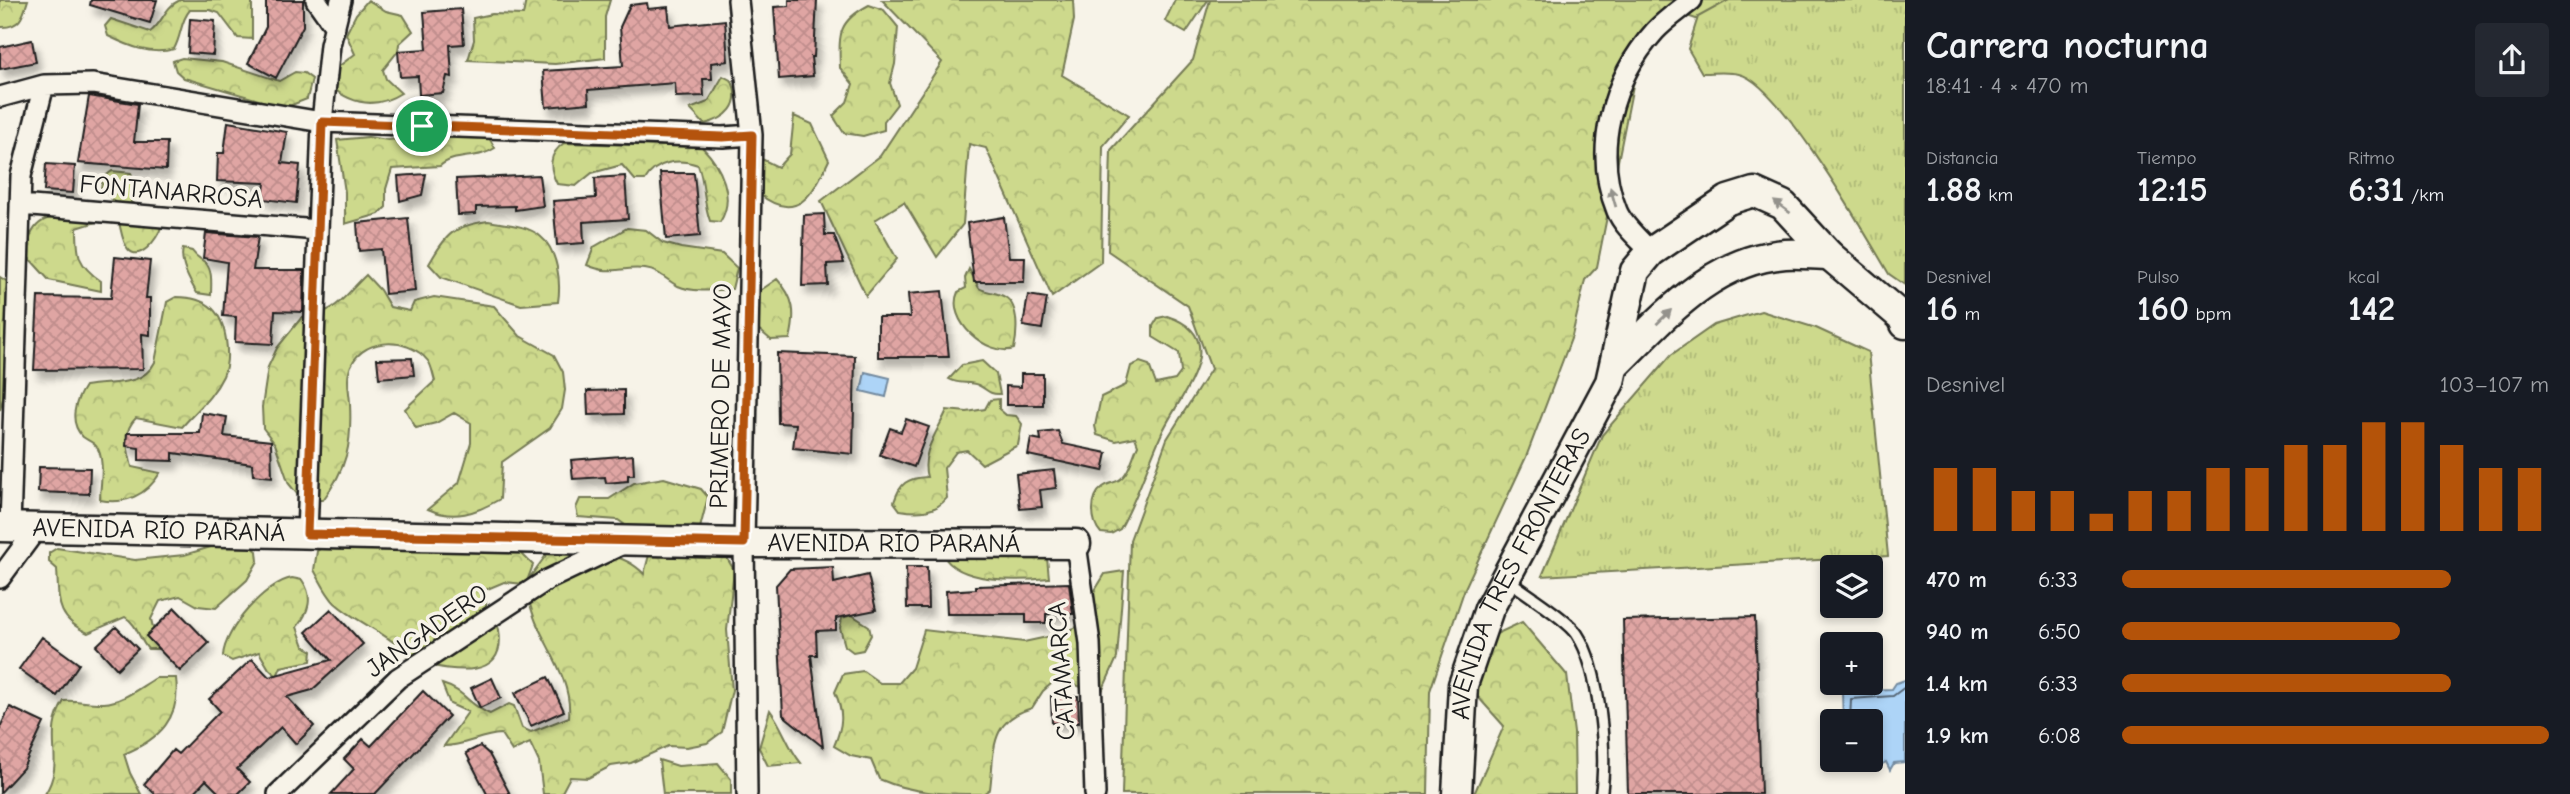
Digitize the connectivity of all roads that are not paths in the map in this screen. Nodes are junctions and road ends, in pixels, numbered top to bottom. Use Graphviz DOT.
graph roads {
  1 [pos="316,0"];
  2 [pos="341,0"];
  3 [pos="738,0"];
  4 [pos="1692,0"];
  5 [pos="335,27"];
  6 [pos="44,85"];
  7 [pos="0,97"];
  8 [pos="322,122"];
  9 [pos="752,135"];
  10 [pos="20,205"];
  11 [pos="317,230"];
  12 [pos="1651,252"];
  13 [pos="1829,255"];
  14 [pos="1904,319"];
  15 [pos="1615,365"];
  16 [pos="16,528"];
  17 [pos="307,534"];
  18 [pos="629,541"];
  19 [pos="744,543"];
  20 [pos="1076,544"];
  21 [pos="0,578"];
  22 [pos="1506,579"];
  23 [pos="278,794"];
  24 [pos="747,794"];
  25 [pos="1095,794"];
  26 [pos="1457,794"];
  27 [pos="1601,794"];
  1 -- 5 [label="street"];
  2 -- 5 [label="street"];
  3 -- 9 [label="street, PRIMERO DE MAYO"];
  12 -- 4 [label="street, one-way"];
  5 -- 8 [label="street"];
  6 -- 7 [label="street"];
  6 -- 8 [label="street"];
  6 -- 10 [label="street"];
  8 -- 9 [label="street"];
  8 -- 11 [label="street"];
  9 -- 19 [label="street, PRIMERO DE MAYO"];
  10 -- 11 [label="street, FONTANARROSA"];
  10 -- 16 [label="street"];
  11 -- 17 [label="street"];
  13 -- 12 [label="main road, one-way"];
  12 -- 15 [label="main road"];
  13 -- 14 [label="main road"];
  15 -- 13 [label="main road, one-way"];
  15 -- 22 [label="main road, AVENIDA TRES FRONTERAS"];
  16 -- 17 [label="main road, AVENIDA RÍO PARANÁ"];
  16 -- 21 [label="street"];
  17 -- 18 [label="main road, AVENIDA RÍO PARANÁ"];
  18 -- 19 [label="main road, AVENIDA RÍO PARANÁ"];
  18 -- 23 [label="street, JANGADERO"];
  19 -- 20 [label="main road, AVENIDA RÍO PARANÁ"];
  19 -- 24 [label="street, PRIMERO DE MAYO"];
  20 -- 25 [label="street, CATAMARCA"];
  22 -- 26 [label="main road, AVENIDA TRES FRONTERAS"];
  22 -- 27 [label="lane"];
}
